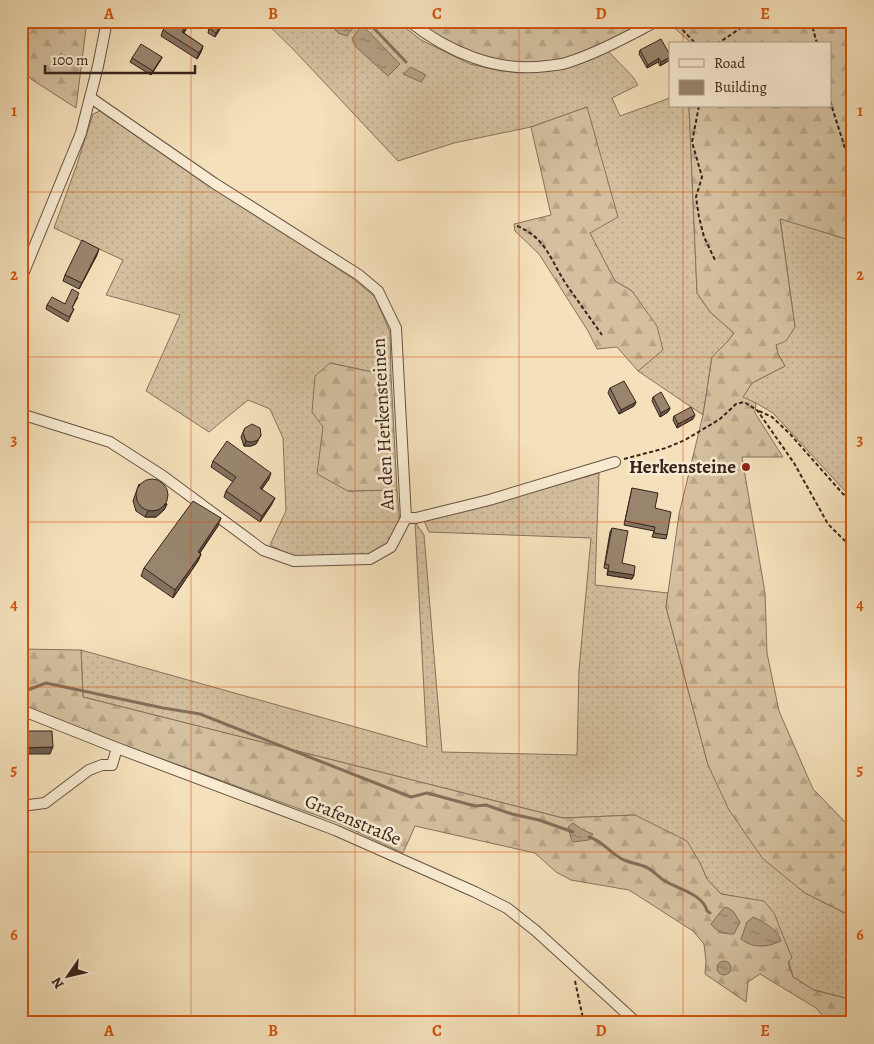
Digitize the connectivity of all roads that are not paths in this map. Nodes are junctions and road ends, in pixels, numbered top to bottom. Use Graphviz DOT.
graph roads {
  1 [pos="107,21"];
  2 [pos="409,21"];
  3 [pos="657,21"];
  4 [pos="91,98"];
  5 [pos="23,272"];
  6 [pos="21,414"];
  7 [pos="615,462"];
  8 [pos="406,518"];
  9 [pos="21,710"];
  10 [pos="117,748"];
  11 [pos="21,806"];
  12 [pos="637,1023"];
  1 -- 4 [label="street"];
  2 -- 3 [label="street"];
  4 -- 5 [label="street"];
  4 -- 8 [label="street, An den Herkensteinen"];
  6 -- 8 [label="street, An den Herkensteinen"];
  7 -- 8 [label="street"];
  9 -- 10 [label="street, Grafenstraße"];
  10 -- 11 [label="street"];
  10 -- 12 [label="street, Grafenstraße"];
}
